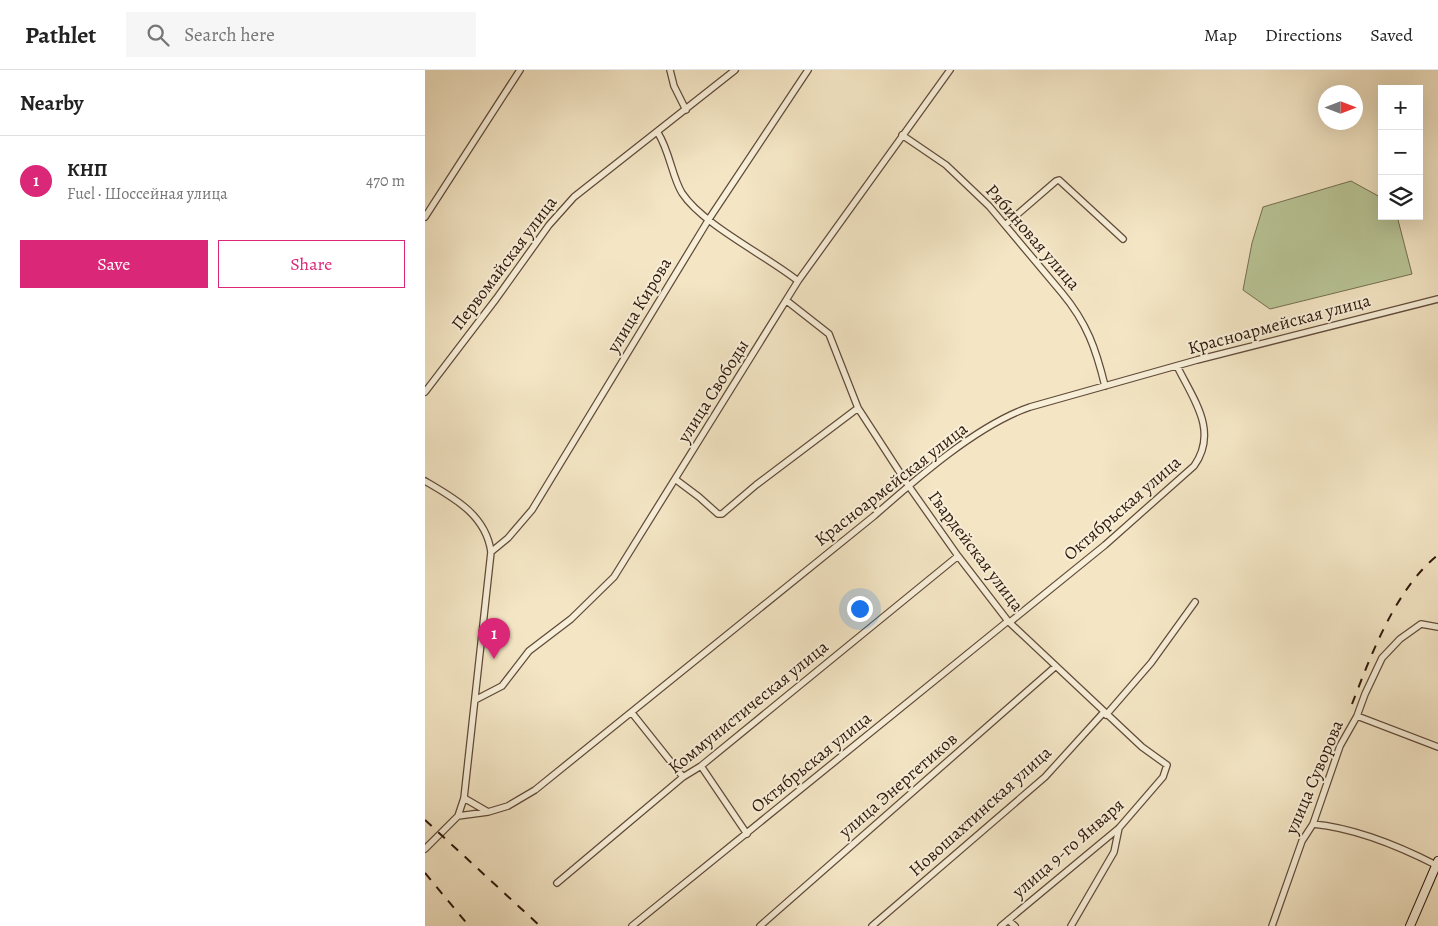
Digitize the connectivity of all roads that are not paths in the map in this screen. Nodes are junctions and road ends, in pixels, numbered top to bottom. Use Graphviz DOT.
graph roads {
  1 [pos="520,70"];
  2 [pos="670,70"];
  3 [pos="735,70"];
  4 [pos="808,70"];
  5 [pos="950,70"];
  6 [pos="686,110"];
  7 [pos="658,133"];
  8 [pos="902,135"];
  9 [pos="425,217"];
  10 [pos="709,219"];
  11 [pos="1005,226"];
  12 [pos="1123,239"];
  13 [pos="798,281"];
  14 [pos="1438,299"];
  15 [pos="787,301"];
  16 [pos="1177,366"];
  17 [pos="1105,386"];
  18 [pos="425,392"];
  19 [pos="858,408"];
  20 [pos="675,479"];
  21 [pos="425,481"];
  22 [pos="908,485"];
  23 [pos="491,552"];
  24 [pos="958,556"];
  25 [pos="1195,602"];
  26 [pos="1009,622"];
  27 [pos="1438,627"];
  28 [pos="1056,666"];
  29 [pos="475,700"];
  30 [pos="632,713"];
  31 [pos="1105,714"];
  32 [pos="1357,716"];
  33 [pos="1438,747"];
  34 [pos="1167,765"];
  35 [pos="701,766"];
  36 [pos="683,777"];
  37 [pos="464,798"];
  38 [pos="488,812"];
  39 [pos="458,816"];
  40 [pos="1313,824"];
  41 [pos="1119,828"];
  42 [pos="747,834"];
  43 [pos="425,849"];
  44 [pos="1437,864"];
  45 [pos="557,883"];
  46 [pos="1008,920"];
  47 [pos="632,926"];
  48 [pos="760,926"];
  49 [pos="872,926"];
  50 [pos="1001,926"];
  51 [pos="1015,926"];
  52 [pos="1071,926"];
  53 [pos="1273,926"];
  54 [pos="1410,926"];
  1 -- 9 [label="street"];
  2 -- 6 [label="street"];
  3 -- 6 [label="street, Первомайская улица"];
  4 -- 10 [label="street, улица Кирова"];
  5 -- 8 [label="street, улица Свободы"];
  6 -- 7 [label="street, Первомайская улица"];
  7 -- 10 [label="street"];
  7 -- 18 [label="street, Первомайская улица"];
  8 -- 11 [label="street, Рябиновая улица"];
  8 -- 13 [label="street, улица Свободы"];
  10 -- 13 [label="street"];
  10 -- 23 [label="street, улица Кирова"];
  11 -- 12 [label="street"];
  11 -- 17 [label="street, Рябиновая улица"];
  13 -- 15 [label="street, улица Свободы"];
  14 -- 16 [label="street, Красноармейская улица"];
  15 -- 19 [label="street, Гвардейская улица"];
  15 -- 20 [label="street, улица Свободы"];
  16 -- 17 [label="street, Красноармейская улица"];
  16 -- 26 [label="street, Октябрьская улица"];
  17 -- 22 [label="street, Красноармейская улица"];
  19 -- 20 [label="street"];
  19 -- 22 [label="street, Гвардейская улица"];
  20 -- 29 [label="street, улица Свободы"];
  21 -- 23 [label="street"];
  22 -- 24 [label="street, Гвардейская улица"];
  22 -- 30 [label="street, Красноармейская улица"];
  23 -- 29 [label="street"];
  24 -- 26 [label="street, Гвардейская улица"];
  24 -- 35 [label="street, Коммунистическая улица"];
  25 -- 31 [label="street, Новошахтинская улица"];
  26 -- 28 [label="street, Гвардейская улица"];
  26 -- 42 [label="street, Октябрьская улица"];
  27 -- 32 [label="street, улица Суворова"];
  28 -- 31 [label="street, Гвардейская улица"];
  28 -- 48 [label="street, улица Энергетиков"];
  29 -- 37 [label="street"];
  30 -- 36 [label="street"];
  30 -- 38 [label="street, Красноармейская улица"];
  31 -- 34 [label="street, Гвардейская улица"];
  31 -- 49 [label="street, Новошахтинская улица"];
  32 -- 33 [label="street"];
  32 -- 40 [label="street, улица Суворова"];
  34 -- 41 [label="street, улица 9-го Января"];
  35 -- 36 [label="street, Коммунистическая улица"];
  35 -- 42 [label="street"];
  36 -- 45 [label="street, Коммунистическая улица"];
  37 -- 38 [label="street"];
  37 -- 39 [label="street"];
  38 -- 39 [label="street, Красноармейская улица"];
  39 -- 43 [label="street"];
  40 -- 44 [label="street"];
  40 -- 53 [label="street, улица Суворова"];
  41 -- 46 [label="street, улица 9-го Января"];
  41 -- 52 [label="street"];
  42 -- 47 [label="street, Октябрьская улица"];
  44 -- 54 [label="street"];
  46 -- 50 [label="street, улица 9-го Января"];
  46 -- 51 [label="street"];
}
